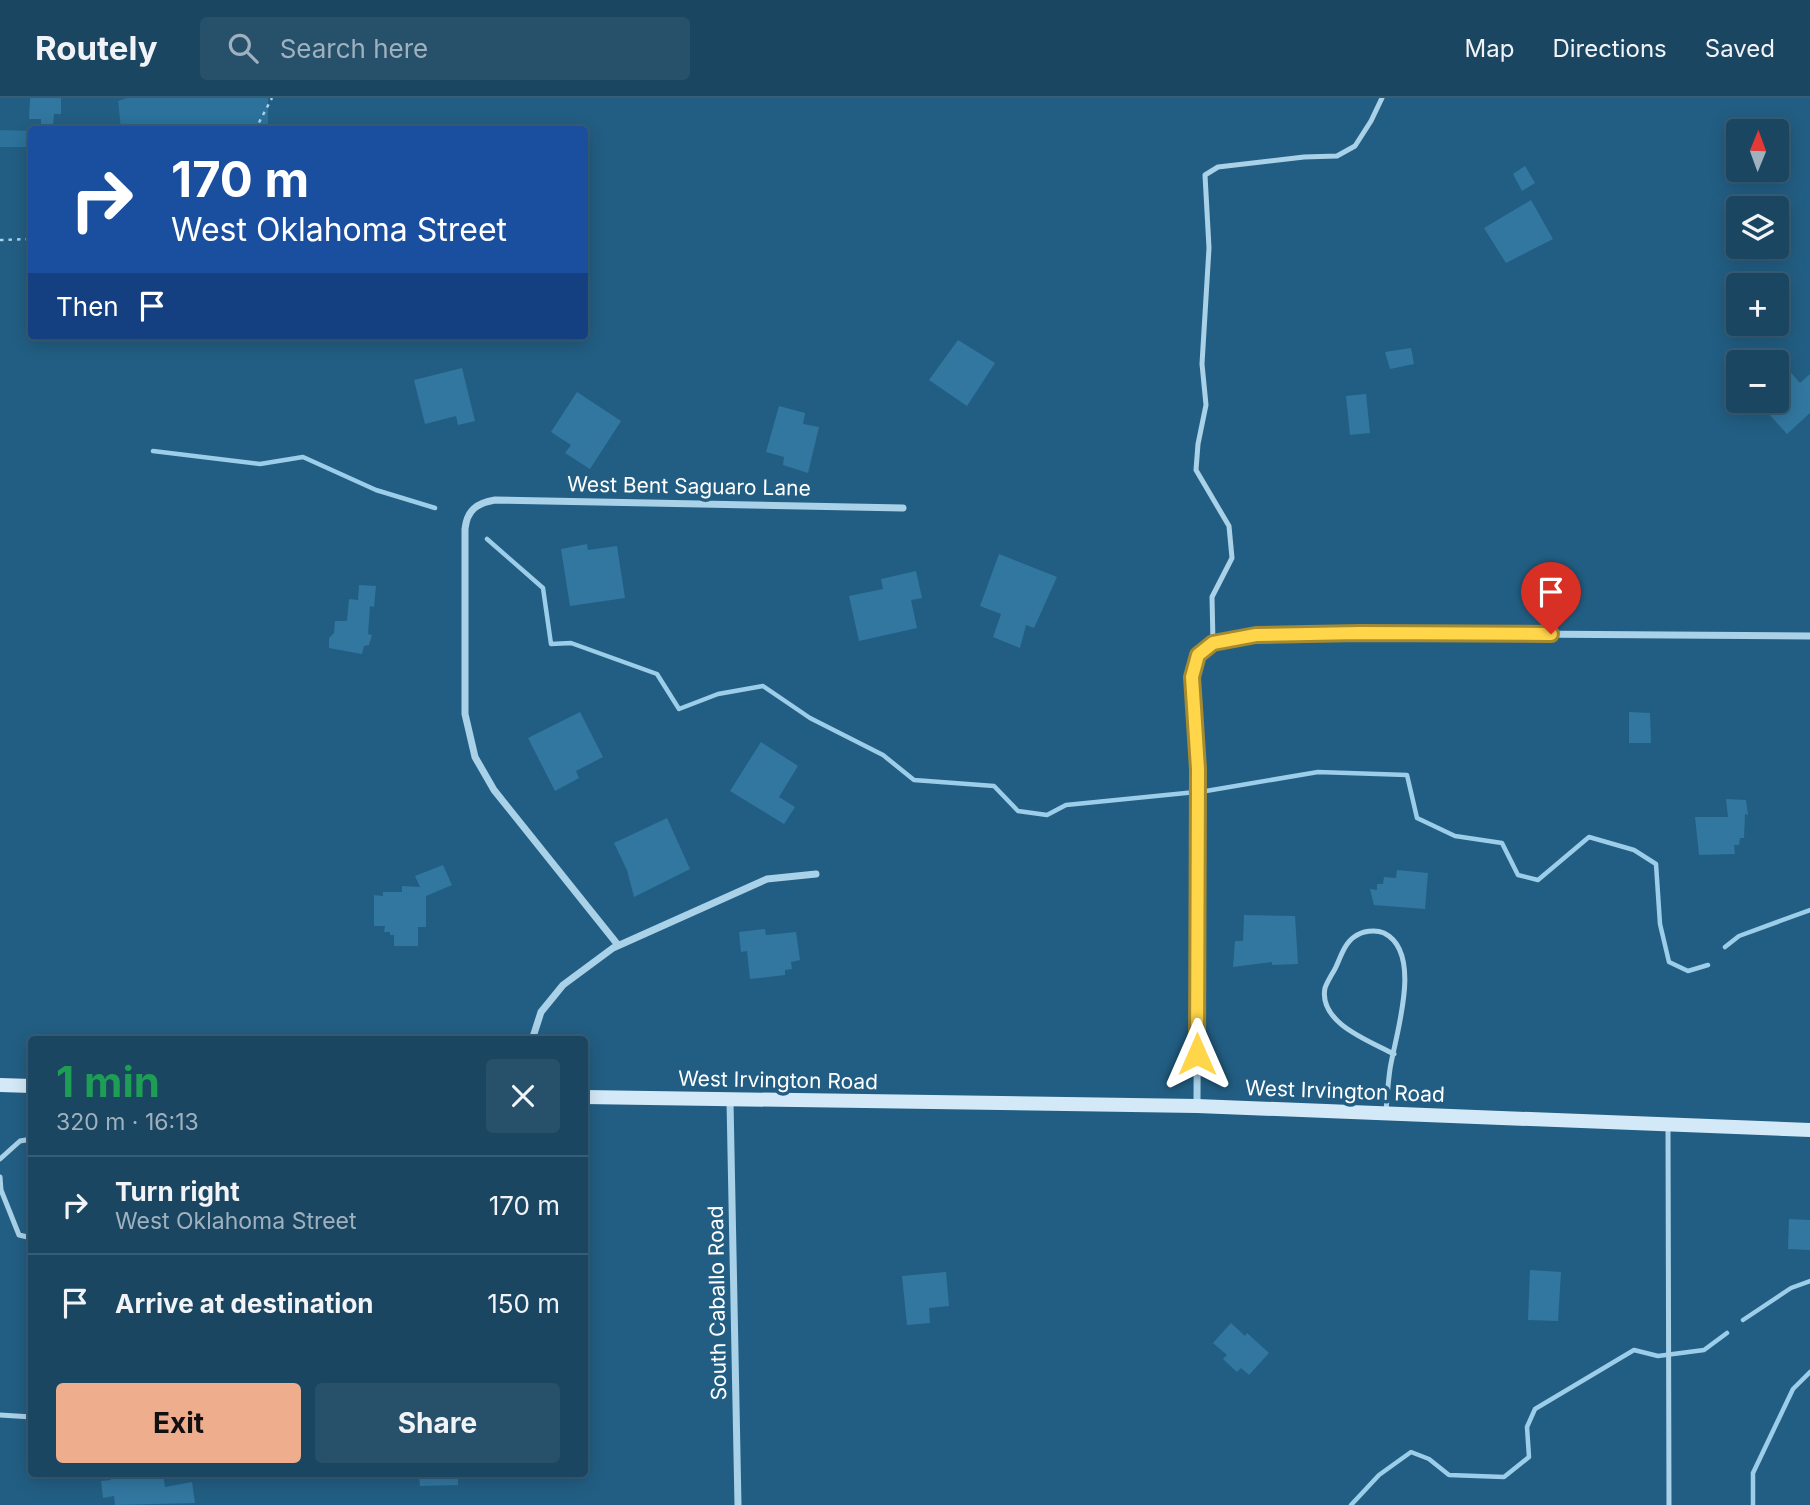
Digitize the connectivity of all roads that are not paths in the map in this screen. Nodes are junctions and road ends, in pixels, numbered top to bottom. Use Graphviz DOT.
graph roads {
  1 [pos="1382,98"];
  2 [pos="903,508"];
  3 [pos="1810,636"];
  4 [pos="1213,643"];
  5 [pos="816,874"];
  6 [pos="618,945"];
  7 [pos="533,1036"];
  8 [pos="1394,1054"];
  9 [pos="0,1085"];
  10 [pos="28,1086"];
  11 [pos="588,1097"];
  12 [pos="730,1101"];
  13 [pos="1197,1106"];
  14 [pos="1386,1114"];
  15 [pos="1668,1125"];
  16 [pos="1810,1130"];
  17 [pos="28,1140"];
  18 [pos="0,1159"];
  19 [pos="0,1177"];
  20 [pos="28,1237"];
  21 [pos="0,1415"];
  22 [pos="28,1417"];
  23 [pos="738,1505"];
  24 [pos="1669,1505"];
  1 -- 4 [label="lane"];
  2 -- 6 [label="street, West Bent Saguaro Lane"];
  3 -- 4 [label="street"];
  4 -- 13 [label="street"];
  5 -- 6 [label="street"];
  6 -- 7 [label="street"];
  8 -- 8 [label="lane"];
  8 -- 14 [label="lane"];
  9 -- 10 [label="main road"];
  11 -- 12 [label="main road, West Irvington Road"];
  12 -- 13 [label="main road, West Irvington Road"];
  12 -- 23 [label="street, South Caballo Road"];
  13 -- 14 [label="main road, West Irvington Road"];
  14 -- 15 [label="main road, West Irvington Road"];
  15 -- 16 [label="main road, West Irvington Road"];
  15 -- 24 [label="lane"];
  17 -- 18 [label="lane"];
  19 -- 20 [label="lane"];
  21 -- 22 [label="lane"];
}
